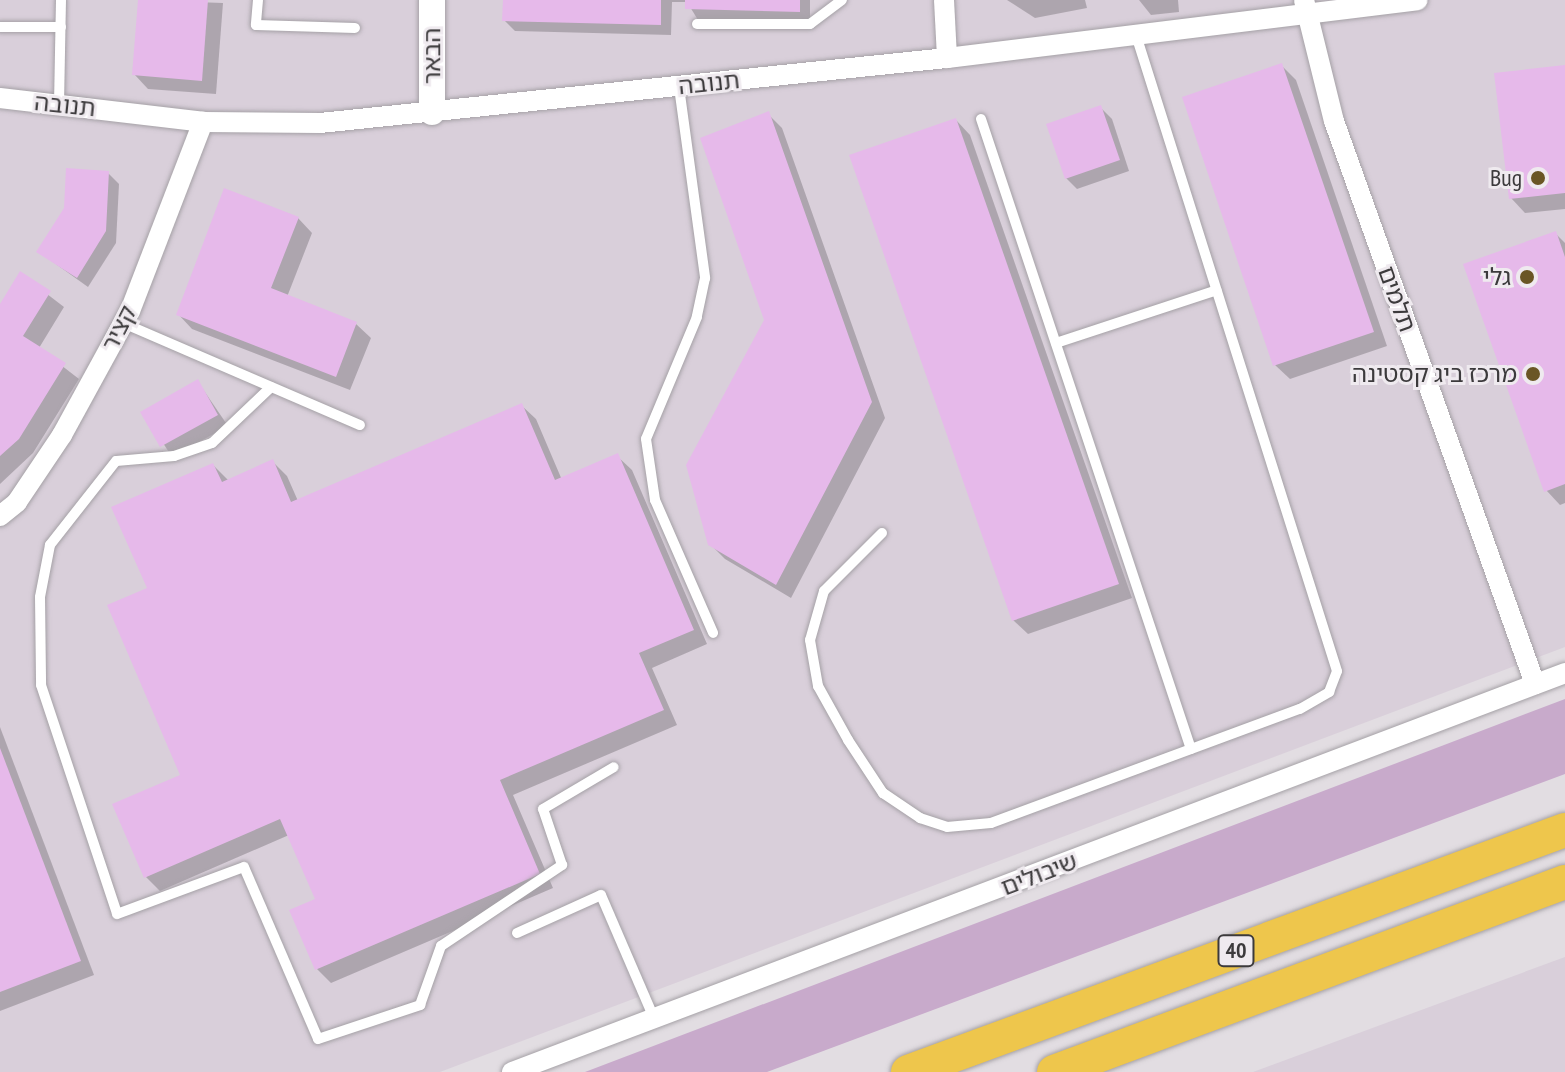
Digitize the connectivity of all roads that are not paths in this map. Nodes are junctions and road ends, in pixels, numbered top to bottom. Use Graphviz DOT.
graph roads {
  1 [pos="61,0"];
  2 [pos="258,0"];
  3 [pos="432,0"];
  4 [pos="842,0"];
  5 [pos="944,0"];
  6 [pos="1417,0"];
  7 [pos="1305,7"];
  8 [pos="697,24"];
  9 [pos="0,27"];
  10 [pos="61,27"];
  11 [pos="355,28"];
  12 [pos="1136,35"];
  13 [pos="947,58"];
  14 [pos="679,87"];
  15 [pos="0,98"];
  16 [pos="59,104"];
  17 [pos="432,112"];
  18 [pos="981,119"];
  19 [pos="203,122"];
  20 [pos="1217,290"];
  21 [pos="123,323"];
  22 [pos="1056,343"];
  23 [pos="271,387"];
  24 [pos="360,425"];
  25 [pos="0,516"];
  26 [pos="882,533"];
  27 [pos="713,633"];
  28 [pos="1565,673"];
  29 [pos="1535,684"];
  30 [pos="1191,749"];
  31 [pos="614,767"];
  32 [pos="1565,830"];
  33 [pos="1565,882"];
  34 [pos="517,933"];
  35 [pos="654,1019"];
  36 [pos="512,1072"];
  37 [pos="908,1072"];
  38 [pos="1054,1072"];
  1 -- 10 [label="lane"];
  2 -- 11 [label="lane"];
  3 -- 17 [label="street, הבאר"];
  4 -- 8 [label="lane"];
  5 -- 13 [label="street"];
  6 -- 7 [label="street, תנובה"];
  7 -- 12 [label="street, תנובה"];
  7 -- 29 [label="street, תלמים"];
  9 -- 10 [label="lane"];
  10 -- 16 [label="lane"];
  12 -- 13 [label="street, תנובה"];
  12 -- 20 [label="lane"];
  13 -- 14 [label="street, תנובה"];
  14 -- 17 [label="street, תנובה"];
  14 -- 27 [label="lane"];
  15 -- 16 [label="street, תנובה"];
  16 -- 19 [label="street, תנובה"];
  17 -- 19 [label="street, תנובה"];
  18 -- 22 [label="lane"];
  19 -- 21 [label="street, קציר"];
  20 -- 22 [label="lane"];
  20 -- 30 [label="lane"];
  21 -- 23 [label="lane"];
  21 -- 25 [label="street, קציר"];
  22 -- 30 [label="lane"];
  23 -- 24 [label="lane"];
  23 -- 31 [label="lane"];
  26 -- 30 [label="lane"];
  28 -- 29 [label="street, שיבולים"];
  29 -- 35 [label="street, שיבולים"];
  32 -- 37 [label="highway, 40"];
  33 -- 38 [label="highway, 40"];
  34 -- 35 [label="lane"];
  35 -- 36 [label="street, שיבולים"];
}
